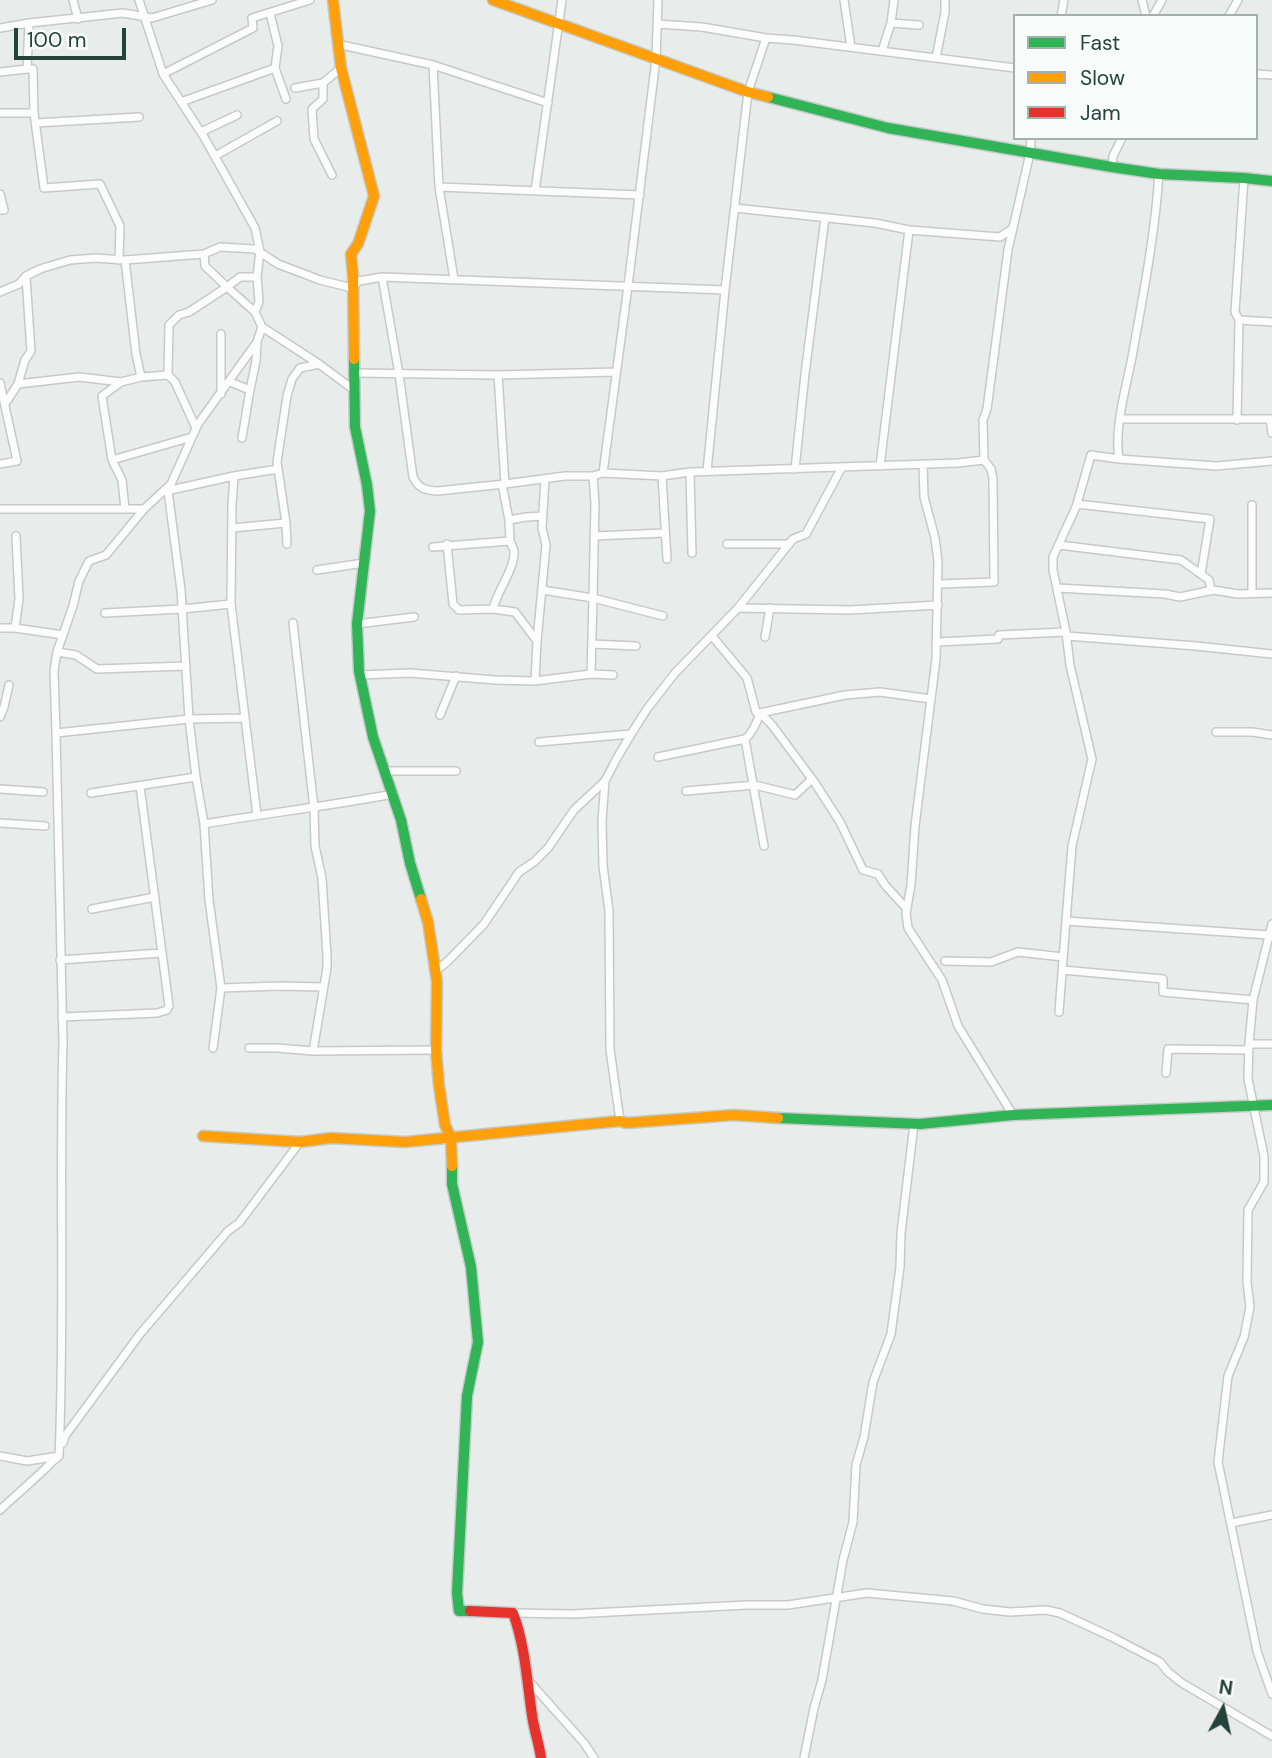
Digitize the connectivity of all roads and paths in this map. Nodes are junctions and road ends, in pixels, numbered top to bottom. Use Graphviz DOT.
graph roads {
  1 [pos="73,0"];
  2 [pos="139,0"];
  3 [pos="212,0"];
  4 [pos="310,0"];
  5 [pos="333,0"];
  6 [pos="493,0"];
  7 [pos="562,0"];
  8 [pos="658,0"];
  9 [pos="844,0"];
  10 [pos="894,0"];
  11 [pos="945,0"];
  12 [pos="270,13"];
  13 [pos="143,16"];
  14 [pos="78,19"];
  15 [pos="29,23"];
  16 [pos="891,23"];
  17 [pos="559,24"];
  18 [pos="657,24"];
  19 [pos="919,25"];
  20 [pos="0,28"];
  21 [pos="766,38"];
  22 [pos="337,44"];
  23 [pos="851,47"];
  24 [pos="882,51"];
  25 [pos="936,58"];
  26 [pos="656,59"];
  27 [pos="433,65"];
  28 [pos="275,68"];
  29 [pos="341,68"];
  30 [pos="1013,68"];
  31 [pos="27,69"];
  32 [pos="0,72"];
  33 [pos="163,74"];
  34 [pos="323,83"];
  35 [pos="295,88"];
  36 [pos="748,92"];
  37 [pos="286,99"];
  38 [pos="181,102"];
  39 [pos="548,103"];
  40 [pos="0,113"];
  41 [pos="34,113"];
  42 [pos="237,116"];
  43 [pos="139,117"];
  44 [pos="277,121"];
  45 [pos="36,123"];
  46 [pos="201,132"];
  47 [pos="1031,140"];
  48 [pos="1121,140"];
  49 [pos="1030,153"];
  50 [pos="215,156"];
  51 [pos="1112,167"];
  52 [pos="1159,174"];
  53 [pos="332,175"];
  54 [pos="1244,178"];
  55 [pos="1272,181"];
  56 [pos="439,187"];
  57 [pos="536,191"];
  58 [pos="0,194"];
  59 [pos="640,195"];
  60 [pos="735,208"];
  61 [pos="0,210"];
  62 [pos="825,218"];
  63 [pos="1012,229"];
  64 [pos="909,230"];
  65 [pos="260,251"];
  66 [pos="204,254"];
  67 [pos="122,260"];
  68 [pos="26,276"];
  69 [pos="257,276"];
  70 [pos="382,277"];
  71 [pos="454,279"];
  72 [pos="19,284"];
  73 [pos="0,286"];
  74 [pos="628,286"];
  75 [pos="227,287"];
  76 [pos="352,288"];
  77 [pos="725,290"];
  78 [pos="0,292"];
  79 [pos="255,312"];
  80 [pos="1239,320"];
  81 [pos="1272,322"];
  82 [pos="262,327"];
  83 [pos="220,334"];
  84 [pos="257,342"];
  85 [pos="320,364"];
  86 [pos="616,372"];
  87 [pos="354,373"];
  88 [pos="399,374"];
  89 [pos="168,375"];
  90 [pos="498,375"];
  91 [pos="141,377"];
  92 [pos="121,382"];
  93 [pos="230,382"];
  94 [pos="0,383"];
  95 [pos="18,384"];
  96 [pos="250,390"];
  97 [pos="354,390"];
  98 [pos="221,394"];
  99 [pos="5,404"];
  100 [pos="1121,419"];
  101 [pos="1271,419"];
  102 [pos="1237,420"];
  103 [pos="196,428"];
  104 [pos="1272,433"];
  105 [pos="192,438"];
  106 [pos="242,438"];
  107 [pos="1119,459"];
  108 [pos="112,460"];
  109 [pos="984,460"];
  110 [pos="1272,461"];
  111 [pos="0,464"];
  112 [pos="923,464"];
  113 [pos="880,466"];
  114 [pos="842,467"];
  115 [pos="278,468"];
  116 [pos="795,468"];
  117 [pos="706,471"];
  118 [pos="690,472"];
  119 [pos="603,473"];
  120 [pos="234,476"];
  121 [pos="593,476"];
  122 [pos="662,477"];
  123 [pos="545,479"];
  124 [pos="503,485"];
  125 [pos="165,491"];
  126 [pos="1077,504"];
  127 [pos="1252,505"];
  128 [pos="0,509"];
  129 [pos="125,509"];
  130 [pos="144,509"];
  131 [pos="542,516"];
  132 [pos="509,520"];
  133 [pos="286,523"];
  134 [pos="232,528"];
  135 [pos="666,533"];
  136 [pos="16,536"];
  137 [pos="594,536"];
  138 [pos="510,541"];
  139 [pos="287,544"];
  140 [pos="447,544"];
  141 [pos="727,544"];
  142 [pos="789,544"];
  143 [pos="1059,545"];
  144 [pos="433,547"];
  145 [pos="692,553"];
  146 [pos="667,559"];
  147 [pos="364,563"];
  148 [pos="317,570"];
  149 [pos="1201,574"];
  150 [pos="939,584"];
  151 [pos="1058,588"];
  152 [pos="542,590"];
  153 [pos="1211,591"];
  154 [pos="1252,593"];
  155 [pos="1272,593"];
  156 [pos="593,598"];
  157 [pos="232,604"];
  158 [pos="938,605"];
  159 [pos="738,608"];
  160 [pos="769,608"];
  161 [pos="182,609"];
  162 [pos="493,609"];
  163 [pos="105,613"];
  164 [pos="663,616"];
  165 [pos="414,617"];
  166 [pos="293,623"];
  167 [pos="357,624"];
  168 [pos="0,628"];
  169 [pos="15,628"];
  170 [pos="1066,634"];
  171 [pos="63,635"];
  172 [pos="712,636"];
  173 [pos="765,637"];
  174 [pos="537,641"];
  175 [pos="937,642"];
  176 [pos="592,644"];
  177 [pos="636,646"];
  178 [pos="57,652"];
  179 [pos="1272,654"];
  180 [pos="186,666"];
  181 [pos="591,674"];
  182 [pos="360,675"];
  183 [pos="613,675"];
  184 [pos="456,676"];
  185 [pos="534,681"];
  186 [pos="9,685"];
  187 [pos="930,699"];
  188 [pos="760,713"];
  189 [pos="440,715"];
  190 [pos="0,717"];
  191 [pos="245,718"];
  192 [pos="189,719"];
  193 [pos="1216,732"];
  194 [pos="56,733"];
  195 [pos="631,734"];
  196 [pos="1272,735"];
  197 [pos="745,738"];
  198 [pos="539,742"];
  199 [pos="658,757"];
  200 [pos="386,771"];
  201 [pos="456,771"];
  202 [pos="196,777"];
  203 [pos="812,779"];
  204 [pos="605,781"];
  205 [pos="754,785"];
  206 [pos="140,786"];
  207 [pos="0,789"];
  208 [pos="686,790"];
  209 [pos="43,792"];
  210 [pos="91,793"];
  211 [pos="393,794"];
  212 [pos="314,808"];
  213 [pos="257,815"];
  214 [pos="0,823"];
  215 [pos="204,824"];
  216 [pos="45,826"];
  217 [pos="764,846"];
  218 [pos="155,897"];
  219 [pos="92,909"];
  220 [pos="907,909"];
  221 [pos="1066,921"];
  222 [pos="1272,924"];
  223 [pos="1270,939"];
  224 [pos="162,953"];
  225 [pos="1063,957"];
  226 [pos="60,960"];
  227 [pos="945,961"];
  228 [pos="1062,970"];
  229 [pos="436,971"];
  230 [pos="324,987"];
  231 [pos="221,988"];
  232 [pos="1253,1000"];
  233 [pos="1059,1013"];
  234 [pos="62,1017"];
  235 [pos="1272,1044"];
  236 [pos="1249,1047"];
  237 [pos="213,1048"];
  238 [pos="249,1048"];
  239 [pos="436,1050"];
  240 [pos="313,1051"];
  241 [pos="1166,1073"];
  242 [pos="1255,1105"];
  243 [pos="1272,1105"];
  244 [pos="1013,1115"];
  245 [pos="620,1121"];
  246 [pos="914,1124"];
  247 [pos="203,1136"];
  248 [pos="451,1138"];
  249 [pos="300,1142"];
  250 [pos="0,1456"];
  251 [pos="59,1456"];
  252 [pos="0,1510"];
  253 [pos="1272,1515"];
  254 [pos="1231,1523"];
  255 [pos="837,1598"];
  256 [pos="513,1613"];
  257 [pos="527,1680"];
  258 [pos="1272,1694"];
  259 [pos="1272,1736"];
  260 [pos="541,1758"];
  261 [pos="594,1758"];
  262 [pos="804,1758"];
  1 -- 14 [label="street"];
  2 -- 13 [label="street"];
  3 -- 13 [label="street"];
  4 -- 12 [label="street"];
  5 -- 22 [label="street"];
  6 -- 17 [label="street"];
  7 -- 17 [label="street"];
  8 -- 18 [label="street"];
  9 -- 23 [label="street"];
  10 -- 16 [label="street"];
  11 -- 25 [label="street"];
  12 -- 28 [label="street"];
  12 -- 33 [label="street"];
  13 -- 14 [label="street"];
  13 -- 33 [label="street"];
  14 -- 15 [label="street"];
  15 -- 20 [label="street"];
  15 -- 31 [label="street"];
  16 -- 19 [label="street"];
  16 -- 24 [label="street"];
  17 -- 26 [label="street"];
  17 -- 39 [label="street"];
  18 -- 21 [label="street"];
  18 -- 26 [label="street"];
  21 -- 23 [label="street"];
  21 -- 36 [label="street"];
  22 -- 27 [label="street"];
  22 -- 29 [label="street"];
  23 -- 24 [label="street"];
  24 -- 25 [label="street"];
  25 -- 30 [label="street"];
  26 -- 36 [label="street"];
  26 -- 59 [label="street"];
  27 -- 39 [label="street"];
  27 -- 56 [label="street"];
  28 -- 37 [label="street"];
  28 -- 38 [label="street"];
  29 -- 34 [label="street"];
  29 -- 76 [label="street"];
  31 -- 32 [label="street"];
  31 -- 41 [label="street"];
  33 -- 38 [label="street"];
  34 -- 35 [label="street"];
  34 -- 53 [label="street"];
  36 -- 49 [label="street"];
  36 -- 60 [label="street"];
  38 -- 46 [label="street"];
  39 -- 57 [label="street"];
  40 -- 41 [label="street"];
  41 -- 45 [label="street"];
  42 -- 46 [label="street"];
  43 -- 45 [label="street"];
  44 -- 50 [label="street"];
  45 -- 67 [label="street"];
  46 -- 50 [label="street"];
  47 -- 49 [label="street"];
  48 -- 51 [label="street"];
  49 -- 51 [label="street"];
  49 -- 63 [label="street"];
  50 -- 65 [label="street"];
  51 -- 52 [label="street"];
  52 -- 54 [label="street"];
  52 -- 100 [label="street"];
  54 -- 55 [label="street"];
  54 -- 80 [label="street"];
  56 -- 57 [label="street"];
  56 -- 71 [label="street"];
  57 -- 59 [label="street"];
  58 -- 61 [label="street"];
  59 -- 74 [label="street"];
  60 -- 62 [label="street"];
  60 -- 77 [label="street"];
  62 -- 64 [label="street"];
  62 -- 116 [label="street"];
  63 -- 64 [label="street"];
  63 -- 109 [label="street"];
  64 -- 113 [label="street"];
  65 -- 66 [label="street"];
  65 -- 69 [label="street"];
  65 -- 76 [label="street"];
  66 -- 67 [label="street"];
  66 -- 75 [label="street"];
  67 -- 68 [label="street"];
  67 -- 91 [label="street"];
  68 -- 72 [label="street"];
  68 -- 95 [label="street"];
  69 -- 75 [label="street"];
  69 -- 79 [label="street"];
  70 -- 71 [label="street"];
  70 -- 76 [label="street"];
  70 -- 88 [label="street"];
  71 -- 74 [label="street"];
  72 -- 73 [label="street"];
  72 -- 78 [label="street"];
  74 -- 77 [label="street"];
  74 -- 86 [label="street"];
  75 -- 79 [label="street"];
  75 -- 89 [label="street"];
  76 -- 87 [label="street"];
  77 -- 117 [label="street"];
  79 -- 82 [label="street"];
  80 -- 81 [label="street"];
  80 -- 102 [label="street"];
  82 -- 84 [label="street"];
  82 -- 85 [label="street"];
  83 -- 98 [label="street"];
  84 -- 93 [label="street"];
  84 -- 96 [label="street"];
  85 -- 97 [label="street"];
  85 -- 115 [label="street"];
  86 -- 90 [label="street"];
  86 -- 119 [label="street"];
  87 -- 88 [label="street"];
  87 -- 97 [label="street"];
  88 -- 90 [label="street"];
  88 -- 124 [label="street"];
  89 -- 91 [label="street"];
  89 -- 103 [label="street"];
  90 -- 124 [label="street"];
  91 -- 92 [label="street"];
  92 -- 95 [label="street"];
  92 -- 108 [label="street"];
  93 -- 96 [label="street"];
  93 -- 98 [label="street"];
  94 -- 99 [label="street"];
  95 -- 99 [label="street"];
  96 -- 106 [label="street"];
  97 -- 147 [label="street"];
  98 -- 103 [label="street"];
  99 -- 111 [label="street"];
  100 -- 102 [label="street"];
  100 -- 107 [label="street"];
  101 -- 102 [label="street"];
  101 -- 104 [label="street"];
  103 -- 105 [label="street"];
  105 -- 108 [label="street"];
  105 -- 125 [label="street"];
  107 -- 110 [label="street"];
  107 -- 126 [label="street"];
  108 -- 129 [label="street"];
  109 -- 112 [label="street"];
  109 -- 150 [label="street"];
  112 -- 113 [label="street"];
  112 -- 150 [label="street"];
  113 -- 114 [label="street"];
  114 -- 116 [label="street"];
  114 -- 142 [label="street"];
  115 -- 120 [label="street"];
  115 -- 133 [label="street"];
  116 -- 117 [label="street"];
  117 -- 118 [label="street"];
  118 -- 122 [label="street"];
  118 -- 145 [label="street"];
  119 -- 121 [label="street"];
  119 -- 122 [label="street"];
  120 -- 125 [label="street"];
  120 -- 134 [label="street"];
  121 -- 123 [label="street"];
  121 -- 137 [label="street"];
  122 -- 135 [label="street"];
  123 -- 124 [label="street"];
  123 -- 131 [label="street"];
  124 -- 132 [label="street"];
  125 -- 130 [label="street"];
  125 -- 161 [label="street"];
  126 -- 143 [label="street"];
  126 -- 149 [label="street"];
  127 -- 154 [label="street"];
  128 -- 129 [label="street"];
  129 -- 130 [label="street"];
  130 -- 171 [label="street"];
  131 -- 132 [label="street"];
  131 -- 152 [label="street"];
  132 -- 138 [label="street"];
  133 -- 134 [label="street"];
  133 -- 139 [label="street"];
  134 -- 157 [label="street"];
  135 -- 137 [label="street"];
  135 -- 146 [label="street"];
  136 -- 169 [label="street"];
  137 -- 156 [label="street"];
  138 -- 140 [label="street"];
  138 -- 162 [label="street"];
  140 -- 144 [label="street"];
  140 -- 162 [label="street"];
  141 -- 142 [label="street"];
  142 -- 159 [label="street"];
  143 -- 149 [label="street"];
  143 -- 151 [label="street"];
  147 -- 148 [label="street"];
  147 -- 167 [label="street"];
  149 -- 153 [label="street"];
  150 -- 158 [label="street"];
  151 -- 153 [label="street"];
  151 -- 170 [label="street"];
  152 -- 156 [label="street"];
  152 -- 174 [label="street"];
  153 -- 154 [label="street"];
  154 -- 155 [label="street"];
  156 -- 164 [label="street"];
  156 -- 176 [label="street"];
  157 -- 161 [label="street"];
  157 -- 191 [label="street"];
  158 -- 160 [label="street"];
  158 -- 175 [label="street"];
  159 -- 160 [label="street"];
  159 -- 172 [label="street"];
  160 -- 173 [label="street"];
  161 -- 163 [label="street"];
  161 -- 180 [label="street"];
  162 -- 174 [label="street"];
  165 -- 167 [label="street"];
  166 -- 212 [label="street"];
  167 -- 182 [label="street"];
  168 -- 169 [label="street"];
  169 -- 171 [label="street"];
  170 -- 175 [label="street"];
  170 -- 179 [label="street"];
  170 -- 221 [label="street"];
  171 -- 178 [label="street"];
  172 -- 188 [label="street"];
  172 -- 195 [label="street"];
  174 -- 185 [label="street"];
  175 -- 187 [label="street"];
  176 -- 177 [label="street"];
  176 -- 181 [label="street"];
  178 -- 180 [label="street"];
  178 -- 194 [label="street"];
  180 -- 192 [label="street"];
  181 -- 183 [label="street"];
  181 -- 185 [label="street"];
  182 -- 184 [label="street"];
  182 -- 200 [label="street"];
  184 -- 185 [label="street"];
  184 -- 189 [label="street"];
  186 -- 190 [label="street"];
  187 -- 188 [label="street"];
  187 -- 220 [label="street"];
  188 -- 197 [label="street"];
  188 -- 203 [label="street"];
  191 -- 192 [label="street"];
  191 -- 213 [label="street"];
  192 -- 194 [label="street"];
  192 -- 202 [label="street"];
  193 -- 196 [label="street"];
  194 -- 226 [label="street"];
  195 -- 198 [label="street"];
  195 -- 204 [label="street"];
  197 -- 199 [label="street"];
  197 -- 205 [label="street"];
  200 -- 201 [label="street"];
  200 -- 211 [label="street"];
  202 -- 206 [label="street"];
  202 -- 215 [label="street"];
  203 -- 205 [label="street"];
  203 -- 220 [label="street"];
  204 -- 229 [label="street"];
  204 -- 245 [label="street"];
  205 -- 208 [label="street"];
  205 -- 217 [label="street"];
  206 -- 210 [label="street"];
  206 -- 218 [label="street"];
  207 -- 209 [label="street"];
  211 -- 212 [label="street"];
  211 -- 229 [label="street"];
  212 -- 213 [label="street"];
  212 -- 230 [label="street"];
  213 -- 215 [label="street"];
  214 -- 216 [label="street"];
  215 -- 231 [label="street"];
  218 -- 219 [label="street"];
  218 -- 224 [label="street"];
  220 -- 244 [label="street"];
  221 -- 223 [label="street"];
  221 -- 225 [label="street"];
  222 -- 223 [label="street"];
  223 -- 232 [label="street"];
  224 -- 226 [label="street"];
  224 -- 234 [label="street"];
  225 -- 227 [label="street"];
  225 -- 228 [label="street"];
  226 -- 234 [label="street"];
  228 -- 232 [label="street"];
  228 -- 233 [label="street"];
  229 -- 239 [label="street"];
  230 -- 231 [label="street"];
  230 -- 240 [label="street"];
  231 -- 237 [label="street"];
  232 -- 236 [label="street"];
  234 -- 251 [label="street"];
  235 -- 236 [label="street"];
  236 -- 241 [label="street"];
  236 -- 242 [label="street"];
  238 -- 240 [label="street"];
  239 -- 240 [label="street"];
  239 -- 248 [label="street"];
  242 -- 243 [label="street"];
  242 -- 244 [label="street"];
  242 -- 254 [label="street"];
  244 -- 246 [label="street"];
  245 -- 246 [label="street"];
  245 -- 248 [label="street"];
  246 -- 255 [label="street"];
  247 -- 249 [label="street"];
  248 -- 249 [label="street"];
  248 -- 256 [label="street"];
  249 -- 251 [label="street"];
  250 -- 251 [label="street"];
  251 -- 252 [label="street"];
  253 -- 254 [label="street"];
  254 -- 258 [label="street"];
  255 -- 256 [label="street"];
  255 -- 259 [label="street"];
  255 -- 262 [label="street"];
  256 -- 257 [label="street"];
  257 -- 260 [label="street"];
  257 -- 261 [label="street"];
}
